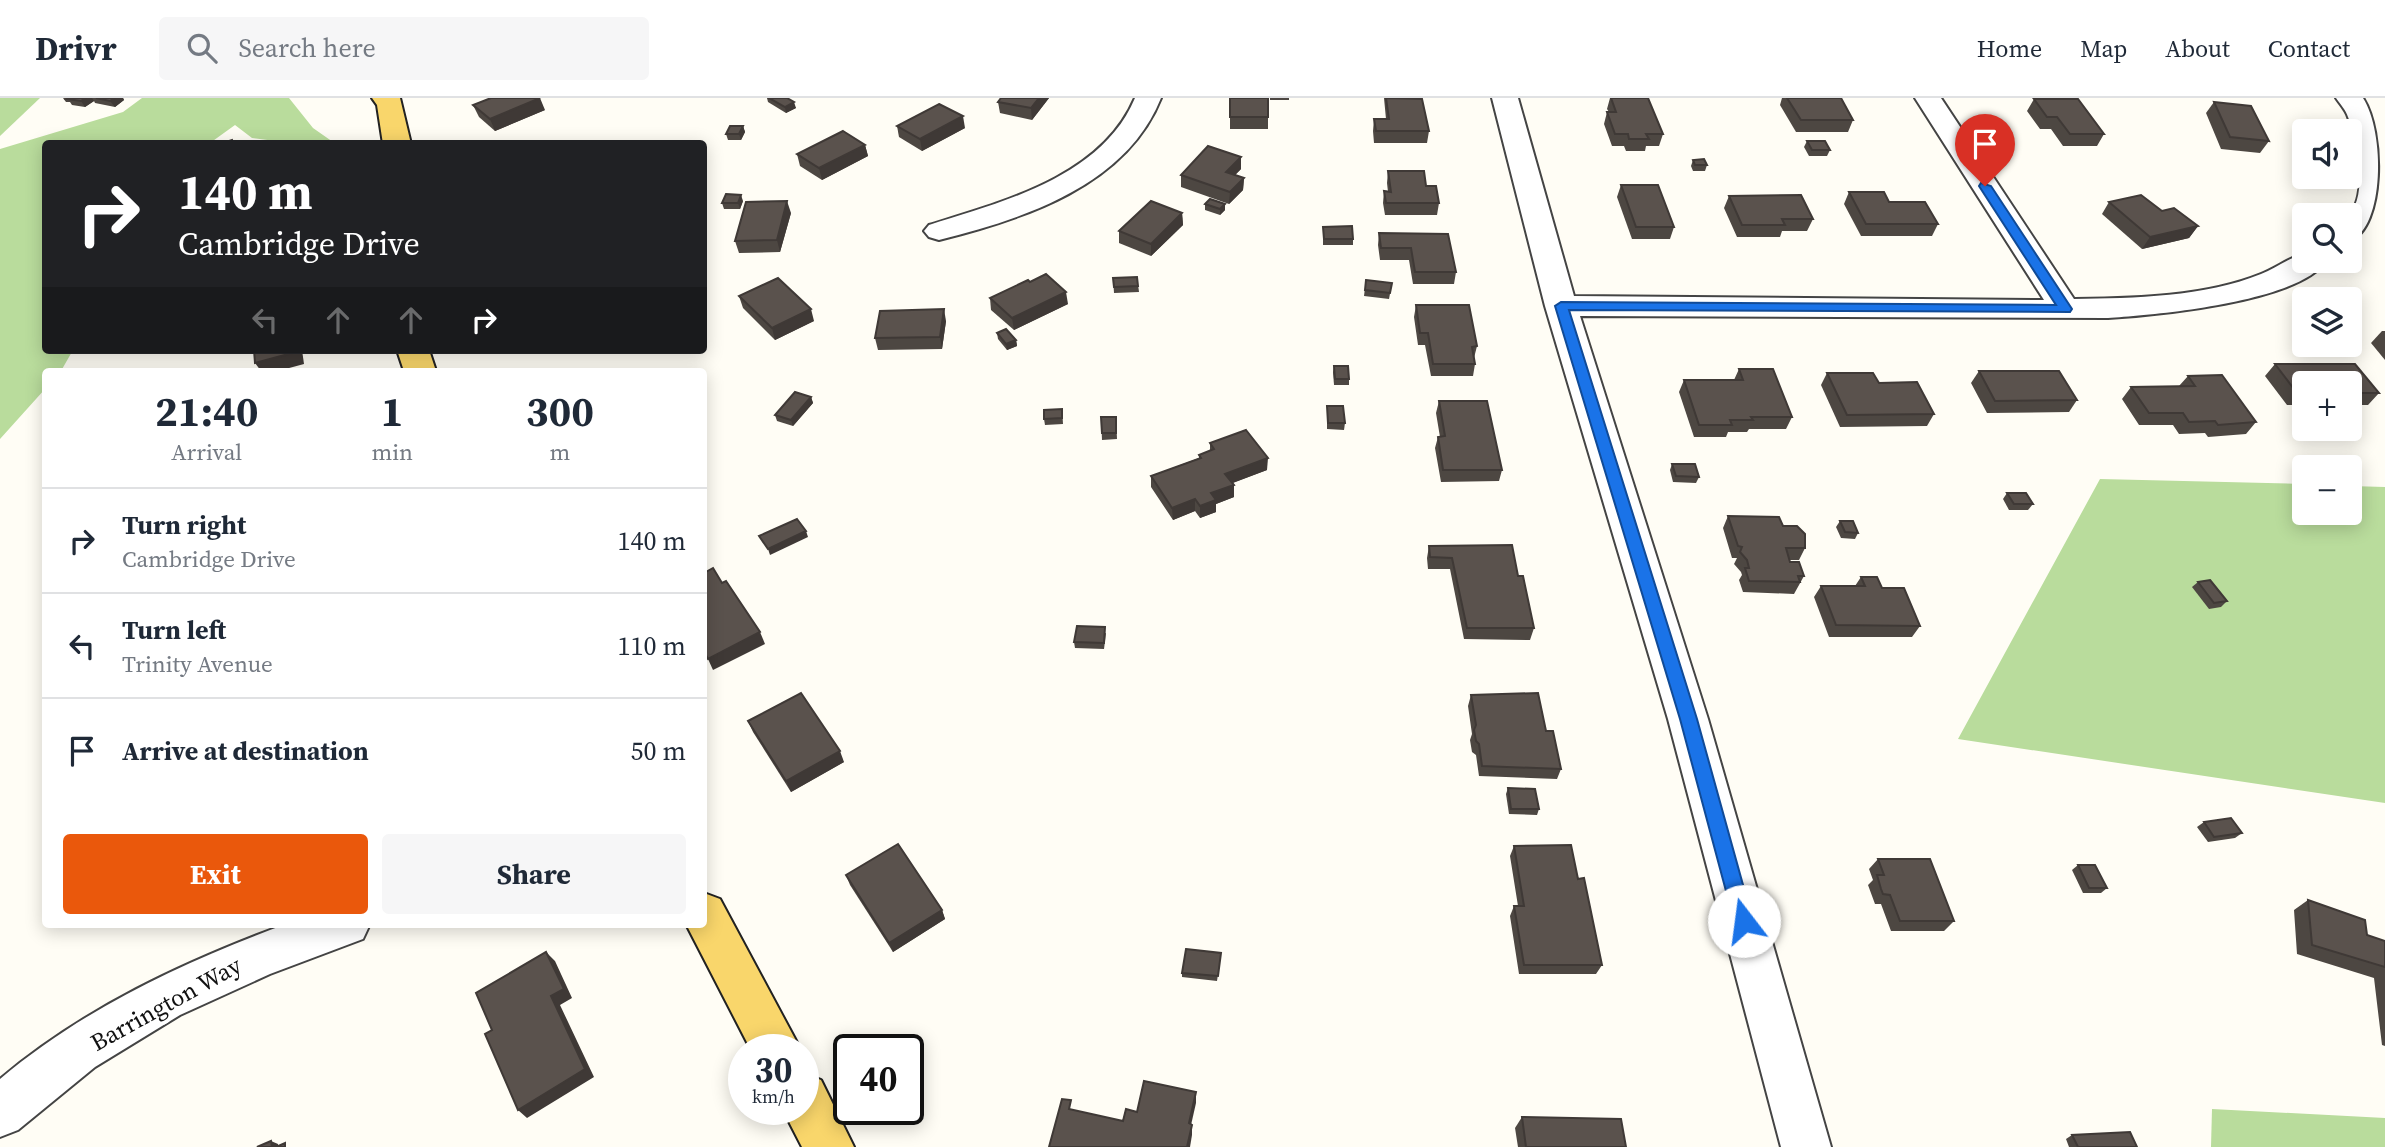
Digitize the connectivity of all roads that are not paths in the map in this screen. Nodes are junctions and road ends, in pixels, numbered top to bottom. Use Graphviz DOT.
graph roads {
  1 [pos="1148,98"];
  2 [pos="1505,98"];
  3 [pos="1928,98"];
  4 [pos="2349,98"];
  5 [pos="393,99"];
  6 [pos="397,140"];
  7 [pos="2378,213"];
  8 [pos="2362,224"];
  9 [pos="939,231"];
  10 [pos="2292,270"];
  11 [pos="1561,306"];
  12 [pos="2065,309"];
  13 [pos="707,920"];
  14 [pos="336,928"];
  15 [pos="768,1034"];
  16 [pos="0,1112"];
  17 [pos="818,1125"];
  18 [pos="830,1147"];
  19 [pos="1806,1147"];
  1 -- 9 [label="street"];
  2 -- 11 [label="street"];
  3 -- 12 [label="street"];
  4 -- 7 [label="street"];
  5 -- 6 [label="main road"];
  7 -- 8 [label="street"];
  10 -- 12 [label="street"];
  11 -- 12 [label="street"];
  11 -- 19 [label="street"];
  13 -- 15 [label="main road"];
  14 -- 16 [label="street, Barrington Way"];
  17 -- 18 [label="main road"];
}
